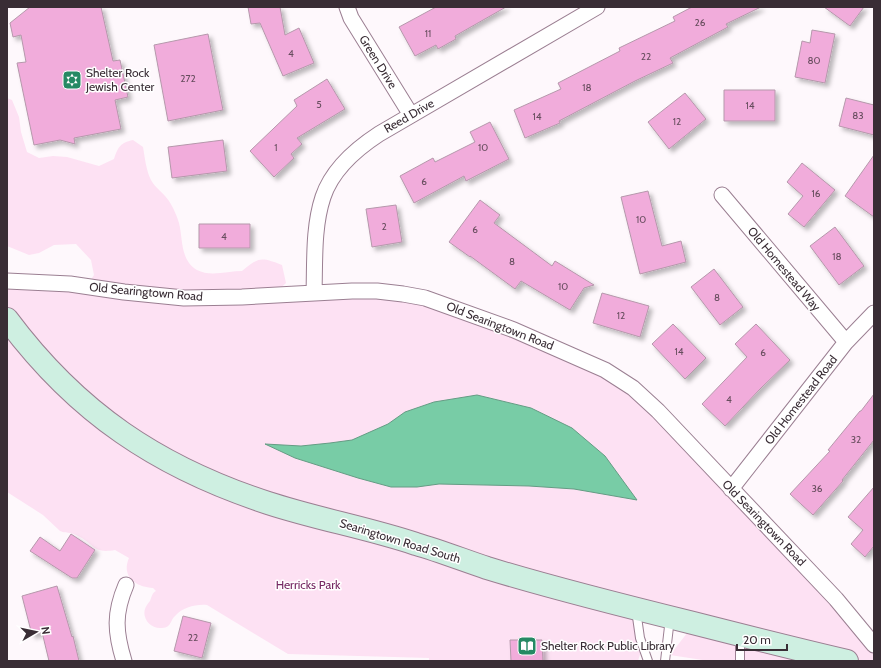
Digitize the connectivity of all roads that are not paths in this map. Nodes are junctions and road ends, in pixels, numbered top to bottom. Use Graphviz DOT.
graph roads {
  1 [pos="347,7"];
  2 [pos="597,7"];
  3 [pos="411,115"];
  4 [pos="722,195"];
  5 [pos="7,281"];
  6 [pos="314,293"];
  7 [pos="874,313"];
  8 [pos="7,319"];
  9 [pos="846,342"];
  10 [pos="731,489"];
  11 [pos="126,585"];
  12 [pos="636,609"];
  13 [pos="670,618"];
  14 [pos="740,635"];
  15 [pos="874,644"];
  16 [pos="808,657"];
  17 [pos="124,661"];
  18 [pos="648,661"];
  19 [pos="665,661"];
  20 [pos="740,661"];
  21 [pos="847,661"];
  1 -- 3 [label="street, Green Drive"];
  2 -- 3 [label="street, Reed Drive"];
  3 -- 6 [label="street, Reed Drive"];
  4 -- 9 [label="street, Old Homestead Way"];
  5 -- 6 [label="street, Old Searingtown Road"];
  6 -- 10 [label="street, Old Searingtown Road"];
  7 -- 9 [label="street, Old Homestead Road"];
  8 -- 12 [label="main road, Searingtown Road South"];
  9 -- 10 [label="street, Old Homestead Road"];
  10 -- 15 [label="street, Old Searingtown Road"];
  11 -- 17 [label="street"];
  12 -- 13 [label="main road, Searingtown Road South"];
  12 -- 18 [label="lane"];
  13 -- 14 [label="main road, Searingtown Road South"];
  13 -- 19 [label="lane"];
  14 -- 16 [label="main road, Searingtown Road South"];
  14 -- 20 [label="lane"];
  16 -- 21 [label="main road, Searingtown Road South"];
}
